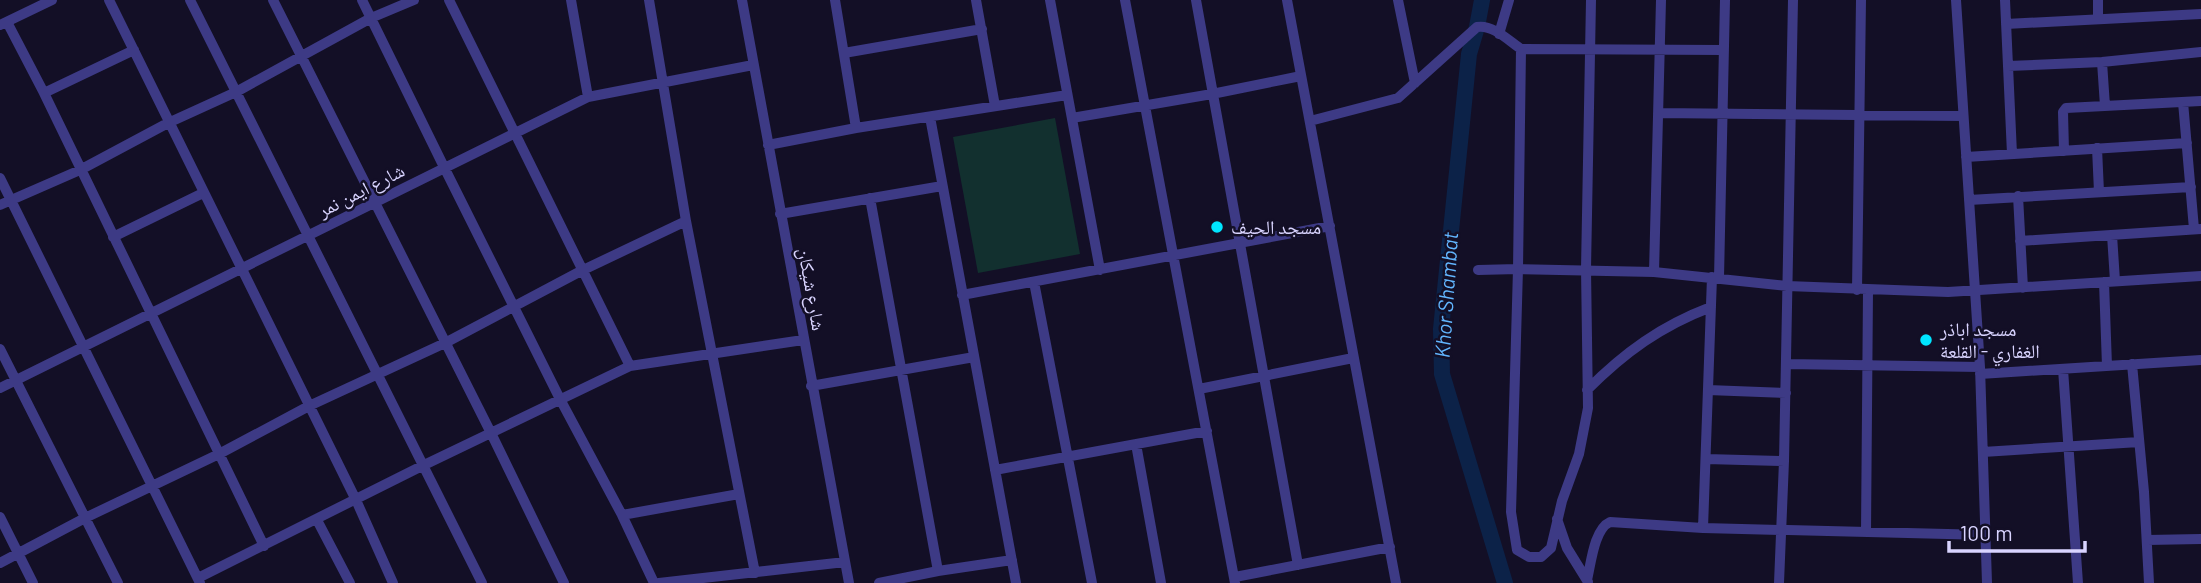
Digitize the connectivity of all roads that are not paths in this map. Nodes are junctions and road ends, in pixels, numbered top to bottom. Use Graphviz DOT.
graph roads {
  1 [pos="109,0"];
  2 [pos="190,0"];
  3 [pos="273,0"];
  4 [pos="362,0"];
  5 [pos="414,0"];
  6 [pos="449,0"];
  7 [pos="570,0"];
  8 [pos="649,0"];
  9 [pos="741,0"];
  10 [pos="835,0"];
  11 [pos="976,0"];
  12 [pos="1050,0"];
  13 [pos="1125,0"];
  14 [pos="1196,0"];
  15 [pos="1287,0"];
  16 [pos="1398,0"];
  17 [pos="1509,0"];
  18 [pos="1591,0"];
  19 [pos="1661,0"];
  20 [pos="1725,0"];
  21 [pos="1793,0"];
  22 [pos="1861,0"];
  23 [pos="1956,0"];
  24 [pos="2005,0"];
  25 [pos="2098,0"];
  26 [pos="49,1"];
  27 [pos="2201,14"];
  28 [pos="371,18"];
  29 [pos="2098,19"];
  30 [pos="3,24"];
  31 [pos="2007,24"];
  32 [pos="982,29"];
  33 [pos="1499,34"];
  34 [pos="1521,49"];
  35 [pos="134,50"];
  36 [pos="1590,50"];
  37 [pos="1660,50"];
  38 [pos="1724,50"];
  39 [pos="2201,52"];
  40 [pos="844,53"];
  41 [pos="301,58"];
  42 [pos="2102,62"];
  43 [pos="753,65"];
  44 [pos="2008,66"];
  45 [pos="1301,76"];
  46 [pos="663,82"];
  47 [pos="1415,83"];
  48 [pos="236,92"];
  49 [pos="44,93"];
  50 [pos="1212,94"];
  51 [pos="1067,95"];
  52 [pos="588,97"];
  53 [pos="2201,101"];
  54 [pos="2183,102"];
  55 [pos="995,106"];
  56 [pos="1144,106"];
  57 [pos="2105,106"];
  58 [pos="1658,113"];
  59 [pos="1723,113"];
  60 [pos="1791,114"];
  61 [pos="1859,115"];
  62 [pos="1963,116"];
  63 [pos="930,117"];
  64 [pos="1072,118"];
  65 [pos="1310,121"];
  66 [pos="169,123"];
  67 [pos="856,128"];
  68 [pos="516,132"];
  69 [pos="2187,144"];
  70 [pos="768,145"];
  71 [pos="2097,148"];
  72 [pos="2064,151"];
  73 [pos="2012,154"];
  74 [pos="1966,157"];
  75 [pos="444,167"];
  76 [pos="80,170"];
  77 [pos="0,178"];
  78 [pos="942,186"];
  79 [pos="2191,187"];
  80 [pos="2099,192"];
  81 [pos="203,193"];
  82 [pos="2018,196"];
  83 [pos="870,198"];
  84 [pos="11,199"];
  85 [pos="1969,200"];
  86 [pos="374,203"];
  87 [pos="0,205"];
  88 [pos="780,214"];
  89 [pos="686,221"];
  90 [pos="1330,226"];
  91 [pos="2197,229"];
  92 [pos="2112,235"];
  93 [pos="113,237"];
  94 [pos="307,237"];
  95 [pos="2020,241"];
  96 [pos="1240,243"];
  97 [pos="1173,256"];
  98 [pos="1518,269"];
  99 [pos="241,270"];
  100 [pos="1100,270"];
  101 [pos="1478,270"];
  102 [pos="1586,270"];
  103 [pos="581,271"];
  104 [pos="1654,272"];
  105 [pos="2201,276"];
  106 [pos="1715,277"];
  107 [pos="1034,282"];
  108 [pos="2109,282"];
  109 [pos="1787,286"];
  110 [pos="2023,288"];
  111 [pos="1862,290"];
  112 [pos="1976,291"];
  113 [pos="962,295"];
  114 [pos="514,307"];
  115 [pos="1711,307"];
  116 [pos="152,314"];
  117 [pos="803,340"];
  118 [pos="445,343"];
  119 [pos="83,348"];
  120 [pos="0,349"];
  121 [pos="711,354"];
  122 [pos="974,357"];
  123 [pos="1353,358"];
  124 [pos="2201,360"];
  125 [pos="1786,364"];
  126 [pos="2132,364"];
  127 [pos="630,366"];
  128 [pos="1867,366"];
  129 [pos="2107,366"];
  130 [pos="2063,369"];
  131 [pos="901,370"];
  132 [pos="1980,371"];
  133 [pos="377,374"];
  134 [pos="1264,376"];
  135 [pos="16,380"];
  136 [pos="811,386"];
  137 [pos="0,388"];
  138 [pos="1199,389"];
  139 [pos="1587,390"];
  140 [pos="1708,390"];
  141 [pos="1786,393"];
  142 [pos="560,399"];
  143 [pos="309,406"];
  144 [pos="1207,431"];
  145 [pos="491,433"];
  146 [pos="2139,442"];
  147 [pos="1136,444"];
  148 [pos="2068,447"];
  149 [pos="1983,452"];
  150 [pos="219,454"];
  151 [pos="1068,457"];
  152 [pos="1706,459"];
  153 [pos="1784,461"];
  154 [pos="422,466"];
  155 [pos="995,470"];
  156 [pos="152,485"];
  157 [pos="739,494"];
  158 [pos="356,500"];
  159 [pos="622,515"];
  160 [pos="0,517"];
  161 [pos="85,518"];
  162 [pos="1557,519"];
  163 [pos="317,520"];
  164 [pos="1703,528"];
  165 [pos="1783,530"];
  166 [pos="1866,532"];
  167 [pos="1987,535"];
  168 [pos="2201,539"];
  169 [pos="2147,540"];
  170 [pos="264,546"];
  171 [pos="1390,547"];
  172 [pos="19,554"];
  173 [pos="1012,560"];
  174 [pos="845,562"];
  175 [pos="0,563"];
  176 [pos="1298,565"];
  177 [pos="938,571"];
  178 [pos="755,573"];
  179 [pos="1235,580"];
  180 [pos="199,581"];
  181 [pos="1588,582"];
  182 [pos="33,583"];
  183 [pos="118,583"];
  184 [pos="350,583"];
  185 [pos="393,583"];
  186 [pos="482,583"];
  187 [pos="564,583"];
  188 [pos="657,583"];
  189 [pos="666,583"];
  190 [pos="849,583"];
  191 [pos="879,583"];
  192 [pos="1016,583"];
  193 [pos="1092,583"];
  194 [pos="1161,583"];
  195 [pos="1396,583"];
  196 [pos="1779,583"];
  197 [pos="1987,583"];
  198 [pos="2078,583"];
  199 [pos="2149,583"];
  1 -- 35 [label="street"];
  2 -- 48 [label="street"];
  3 -- 41 [label="street"];
  4 -- 28 [label="street"];
  5 -- 28 [label="street"];
  6 -- 68 [label="street"];
  7 -- 52 [label="street"];
  8 -- 46 [label="street"];
  9 -- 43 [label="street, شارع شيكان"];
  10 -- 40 [label="street"];
  11 -- 32 [label="street"];
  12 -- 51 [label="street"];
  13 -- 56 [label="street"];
  14 -- 50 [label="street"];
  15 -- 45 [label="street"];
  16 -- 47 [label="street"];
  17 -- 33 [label="street"];
  18 -- 36 [label="street"];
  19 -- 37 [label="street"];
  20 -- 38 [label="street"];
  21 -- 60 [label="street"];
  22 -- 61 [label="street"];
  23 -- 62 [label="street"];
  24 -- 31 [label="street"];
  25 -- 29 [label="street"];
  26 -- 30 [label="street"];
  27 -- 29 [label="street"];
  28 -- 41 [label="street"];
  28 -- 75 [label="street"];
  29 -- 31 [label="street"];
  30 -- 49 [label="street"];
  31 -- 44 [label="street"];
  32 -- 40 [label="street"];
  32 -- 55 [label="street"];
  33 -- 34 [label="street"];
  33 -- 47 [label="street"];
  34 -- 36 [label="street"];
  34 -- 98 [label="street"];
  35 -- 49 [label="street"];
  35 -- 66 [label="street"];
  36 -- 37 [label="street"];
  36 -- 102 [label="street"];
  37 -- 38 [label="street"];
  37 -- 58 [label="street"];
  38 -- 59 [label="street"];
  39 -- 42 [label="street"];
  40 -- 67 [label="street"];
  41 -- 48 [label="street"];
  41 -- 86 [label="street"];
  42 -- 44 [label="street"];
  42 -- 57 [label="street"];
  43 -- 46 [label="street, شارع ايمن نمر"];
  43 -- 70 [label="street, شارع شيكان"];
  44 -- 73 [label="street"];
  45 -- 50 [label="street"];
  45 -- 65 [label="street"];
  46 -- 52 [label="street, شارع ايمن نمر"];
  46 -- 89 [label="street"];
  47 -- 65 [label="street"];
  48 -- 66 [label="street"];
  48 -- 94 [label="street"];
  49 -- 76 [label="street"];
  50 -- 56 [label="street"];
  50 -- 96 [label="street"];
  51 -- 55 [label="street"];
  51 -- 64 [label="street"];
  52 -- 68 [label="street, شارع ايمن نمر"];
  53 -- 54 [label="street"];
  54 -- 57 [label="street"];
  54 -- 69 [label="street"];
  55 -- 63 [label="street"];
  56 -- 64 [label="street"];
  56 -- 97 [label="street"];
  57 -- 72 [label="street"];
  58 -- 59 [label="street"];
  58 -- 104 [label="street"];
  59 -- 60 [label="street"];
  59 -- 106 [label="street"];
  60 -- 61 [label="street"];
  60 -- 109 [label="street"];
  61 -- 62 [label="street"];
  61 -- 111 [label="street"];
  62 -- 74 [label="street"];
  63 -- 67 [label="street"];
  63 -- 78 [label="street"];
  64 -- 100 [label="street"];
  65 -- 90 [label="street"];
  66 -- 76 [label="street"];
  66 -- 81 [label="street"];
  67 -- 70 [label="street"];
  68 -- 75 [label="street, شارع ايمن نمر"];
  68 -- 103 [label="street"];
  69 -- 71 [label="street"];
  69 -- 79 [label="street"];
  70 -- 88 [label="street, شارع شيكان"];
  71 -- 72 [label="street"];
  71 -- 80 [label="street"];
  72 -- 73 [label="street"];
  73 -- 74 [label="street"];
  74 -- 85 [label="street"];
  75 -- 86 [label="street, شارع ايمن نمر"];
  75 -- 114 [label="street"];
  76 -- 84 [label="street"];
  76 -- 93 [label="street"];
  77 -- 84 [label="street"];
  78 -- 83 [label="street"];
  78 -- 113 [label="street"];
  79 -- 80 [label="street"];
  79 -- 91 [label="street"];
  80 -- 82 [label="street"];
  81 -- 93 [label="street"];
  81 -- 99 [label="street"];
  82 -- 85 [label="street"];
  82 -- 95 [label="street"];
  83 -- 88 [label="street"];
  83 -- 131 [label="street"];
  84 -- 87 [label="street"];
  84 -- 119 [label="street"];
  85 -- 112 [label="street"];
  86 -- 94 [label="street, شارع ايمن نمر"];
  86 -- 118 [label="street"];
  88 -- 117 [label="street, شارع شيكان"];
  89 -- 103 [label="street"];
  89 -- 121 [label="street"];
  90 -- 96 [label="street"];
  90 -- 123 [label="street"];
  91 -- 92 [label="street"];
  92 -- 95 [label="street"];
  92 -- 108 [label="street"];
  93 -- 116 [label="street"];
  94 -- 99 [label="street, شارع ايمن نمر"];
  94 -- 133 [label="street"];
  95 -- 110 [label="street"];
  96 -- 97 [label="street"];
  96 -- 134 [label="street"];
  97 -- 100 [label="street"];
  97 -- 138 [label="street"];
  98 -- 101 [label="street"];
  98 -- 102 [label="street"];
  98 -- 162 [label="street"];
  99 -- 116 [label="street, شارع ايمن نمر"];
  99 -- 143 [label="street"];
  100 -- 107 [label="street"];
  102 -- 104 [label="street"];
  102 -- 139 [label="street"];
  103 -- 114 [label="street"];
  103 -- 127 [label="street"];
  104 -- 106 [label="street"];
  105 -- 108 [label="street"];
  106 -- 109 [label="street"];
  106 -- 115 [label="street"];
  107 -- 113 [label="street"];
  107 -- 151 [label="street"];
  108 -- 110 [label="street"];
  108 -- 129 [label="street"];
  109 -- 111 [label="street"];
  109 -- 125 [label="street"];
  110 -- 112 [label="street"];
  111 -- 112 [label="street"];
  111 -- 128 [label="street"];
  112 -- 132 [label="street"];
  113 -- 122 [label="street"];
  114 -- 118 [label="street"];
  114 -- 142 [label="street"];
  115 -- 139 [label="street"];
  115 -- 140 [label="street"];
  116 -- 119 [label="street, شارع ايمن نمر"];
  116 -- 150 [label="street"];
  117 -- 121 [label="street"];
  117 -- 136 [label="street, شارع شيكان"];
  118 -- 133 [label="street"];
  118 -- 145 [label="street"];
  119 -- 135 [label="street, شارع ايمن نمر"];
  119 -- 156 [label="street"];
  120 -- 135 [label="street"];
  121 -- 127 [label="street"];
  121 -- 157 [label="street"];
  122 -- 131 [label="street"];
  122 -- 155 [label="street"];
  123 -- 134 [label="street"];
  123 -- 171 [label="street"];
  124 -- 126 [label="street"];
  125 -- 128 [label="street"];
  125 -- 141 [label="street"];
  126 -- 129 [label="street"];
  126 -- 146 [label="street"];
  127 -- 142 [label="street"];
  128 -- 132 [label="street"];
  128 -- 166 [label="street"];
  129 -- 130 [label="street"];
  130 -- 132 [label="street"];
  130 -- 148 [label="street"];
  131 -- 136 [label="street"];
  131 -- 177 [label="street"];
  132 -- 149 [label="street"];
  133 -- 143 [label="street"];
  133 -- 154 [label="street"];
  134 -- 138 [label="street"];
  134 -- 176 [label="street"];
  135 -- 137 [label="street, شارع ايمن نمر"];
  135 -- 161 [label="street"];
  136 -- 174 [label="street, شارع شيكان"];
  138 -- 144 [label="street"];
  139 -- 162 [label="street"];
  140 -- 141 [label="street"];
  140 -- 152 [label="street"];
  141 -- 153 [label="street"];
  142 -- 145 [label="street"];
  142 -- 159 [label="street"];
  143 -- 150 [label="street"];
  143 -- 158 [label="street"];
  144 -- 147 [label="street"];
  144 -- 179 [label="street"];
  145 -- 154 [label="street"];
  145 -- 187 [label="street"];
  146 -- 148 [label="street"];
  146 -- 169 [label="street"];
  147 -- 151 [label="street"];
  147 -- 194 [label="street"];
  148 -- 149 [label="street"];
  148 -- 198 [label="street"];
  149 -- 167 [label="street"];
  150 -- 156 [label="street"];
  150 -- 170 [label="street"];
  151 -- 155 [label="street"];
  151 -- 193 [label="street"];
  152 -- 153 [label="street"];
  152 -- 164 [label="street"];
  153 -- 165 [label="street"];
  154 -- 158 [label="street"];
  154 -- 186 [label="street"];
  155 -- 173 [label="street"];
  156 -- 161 [label="street"];
  156 -- 180 [label="street"];
  157 -- 159 [label="street"];
  157 -- 178 [label="street"];
  158 -- 163 [label="street"];
  158 -- 185 [label="street"];
  159 -- 188 [label="street"];
  160 -- 172 [label="street"];
  161 -- 172 [label="street"];
  161 -- 183 [label="street"];
  162 -- 181 [label="street"];
  163 -- 170 [label="street"];
  163 -- 184 [label="street"];
  164 -- 165 [label="street"];
  164 -- 181 [label="street"];
  165 -- 166 [label="street"];
  165 -- 196 [label="street"];
  166 -- 167 [label="street"];
  167 -- 197 [label="street"];
  168 -- 169 [label="street"];
  169 -- 199 [label="street"];
  170 -- 180 [label="street"];
  171 -- 176 [label="street"];
  171 -- 195 [label="street"];
  172 -- 175 [label="street"];
  172 -- 182 [label="street"];
  173 -- 177 [label="street"];
  173 -- 192 [label="street"];
  174 -- 178 [label="street"];
  174 -- 190 [label="street, شارع شيكان"];
  176 -- 179 [label="street"];
  177 -- 191 [label="street"];
  178 -- 189 [label="street"];
  188 -- 189 [label="street"];
}
